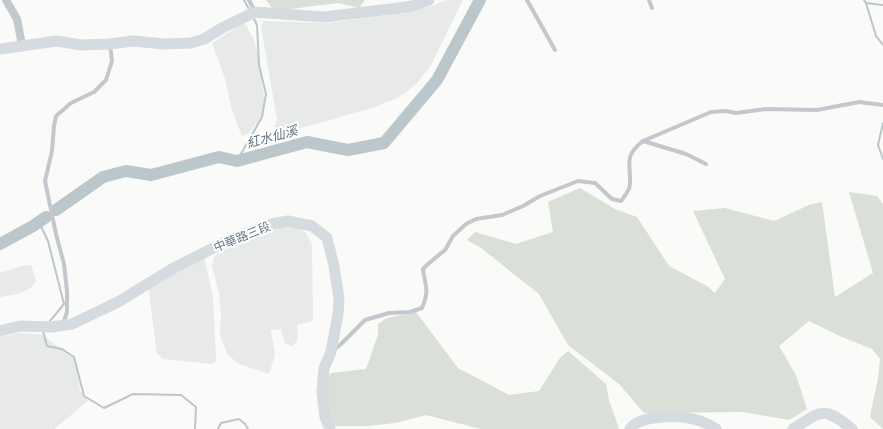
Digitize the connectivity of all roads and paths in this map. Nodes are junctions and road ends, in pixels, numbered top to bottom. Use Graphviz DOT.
graph roads {
  1 [pos="6,0"];
  2 [pos="249,0"];
  3 [pos="429,0"];
  4 [pos="527,0"];
  5 [pos="649,0"];
  6 [pos="652,8"];
  7 [pos="253,14"];
  8 [pos="110,44"];
  9 [pos="22,46"];
  10 [pos="0,49"];
  11 [pos="555,50"];
  12 [pos="883,105"];
  13 [pos="643,141"];
  14 [pos="706,164"];
  15 [pos="63,326"];
  16 [pos="0,330"];
  17 [pos="331,352"];
  18 [pos="330,429"];
  19 [pos="630,429"];
  20 [pos="716,429"];
  21 [pos="793,429"];
  22 [pos="852,429"];
  1 -- 9 [label="street"];
  2 -- 7 [label="lane"];
  3 -- 7 [label="main road"];
  4 -- 11 [label="lane"];
  5 -- 6 [label="lane"];
  7 -- 8 [label="main road"];
  8 -- 9 [label="main road"];
  8 -- 15 [label="lane"];
  9 -- 10 [label="main road"];
  12 -- 13 [label="lane"];
  13 -- 14 [label="lane"];
  13 -- 17 [label="lane"];
  15 -- 16 [label="main road, 中華路三段"];
  15 -- 17 [label="main road, 中華路三段"];
  17 -- 18 [label="main road, 中華路三段"];
  19 -- 20 [label="main road"];
  21 -- 22 [label="main road"];
}
